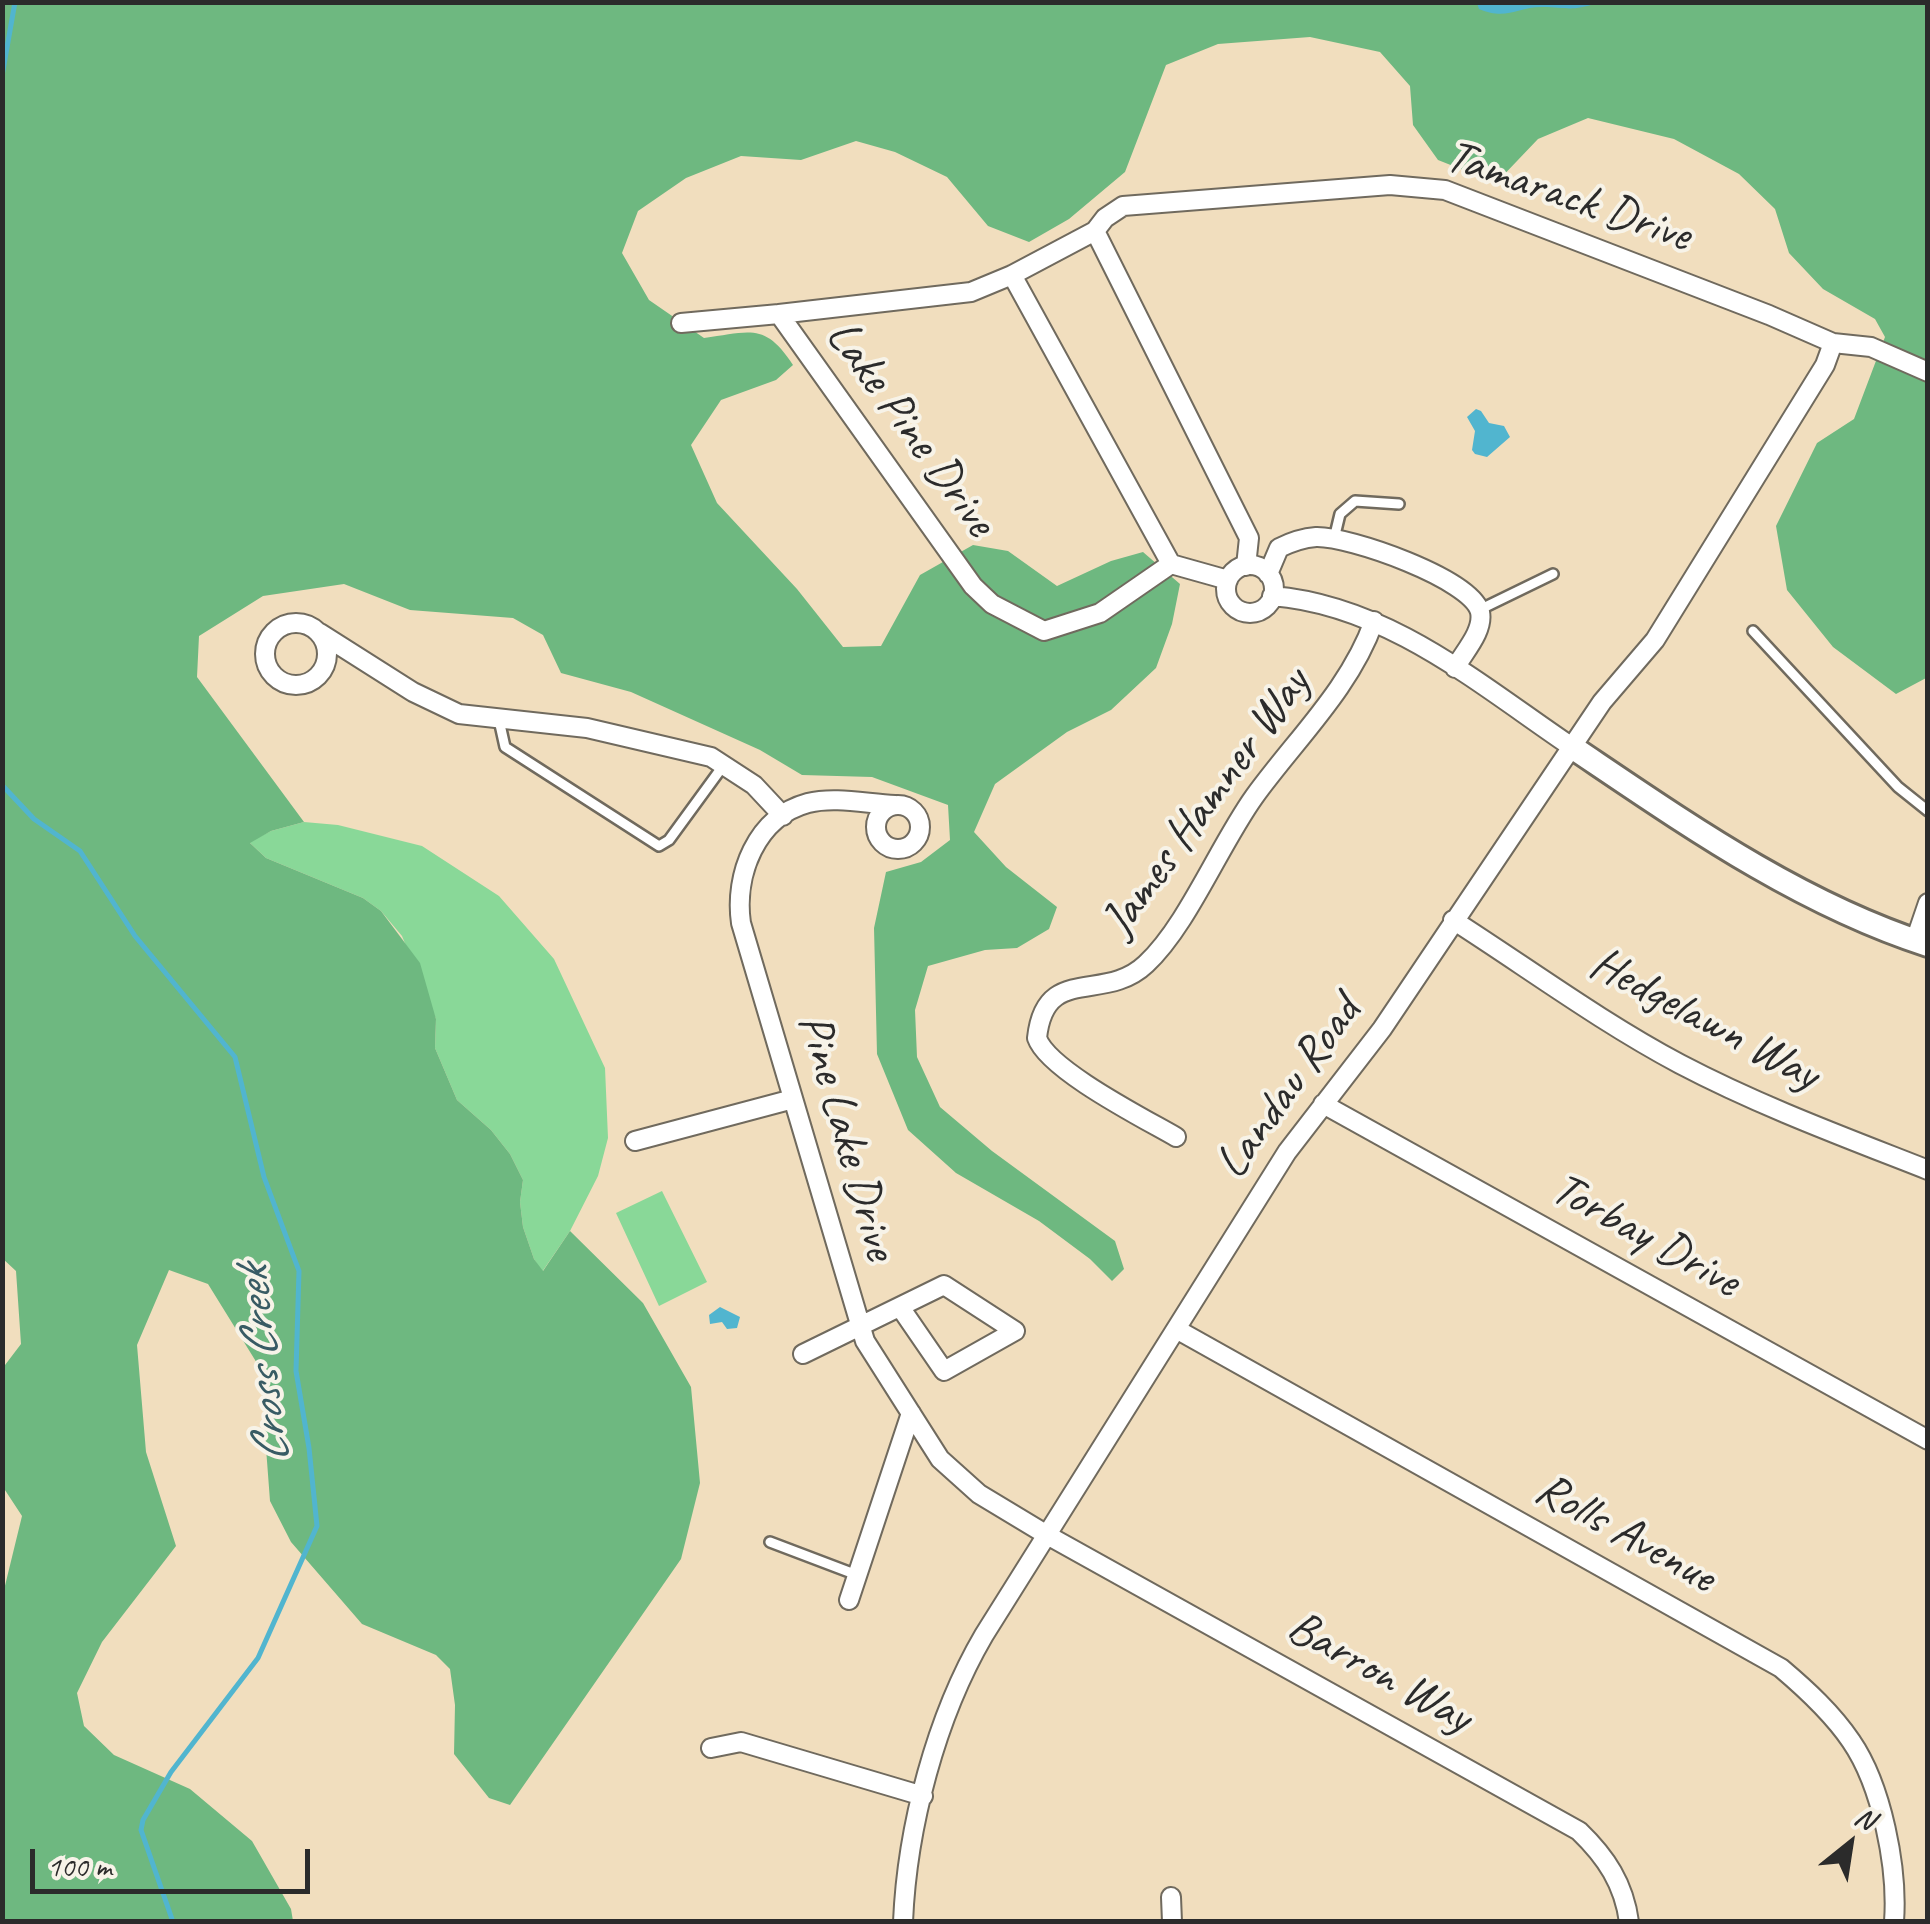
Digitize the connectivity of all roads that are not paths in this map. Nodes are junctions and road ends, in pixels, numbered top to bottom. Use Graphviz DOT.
graph roads {
  1 [pos="1096,231"];
  2 [pos="1012,275"];
  3 [pos="779,314"];
  4 [pos="681,323"];
  5 [pos="1833,343"];
  6 [pos="1928,372"];
  7 [pos="1399,504"];
  8 [pos="1334,539"];
  9 [pos="1172,564"];
  10 [pos="1246,566"];
  11 [pos="1268,574"];
  12 [pos="1553,574"];
  13 [pos="1228,580"];
  14 [pos="1272,596"];
  15 [pos="1479,610"];
  16 [pos="1374,621"];
  17 [pos="1753,631"];
  18 [pos="320,633"];
  19 [pos="1456,668"];
  20 [pos="498,718"];
  21 [pos="1572,748"];
  22 [pos="724,766"];
  23 [pos="895,806"];
  24 [pos="1928,811"];
  25 [pos="784,816"];
  26 [pos="1928,903"];
  27 [pos="1453,920"];
  28 [pos="1921,943"];
  29 [pos="792,1098"];
  30 [pos="1323,1104"];
  31 [pos="1176,1137"];
  32 [pos="635,1141"];
  33 [pos="1928,1170"];
  34 [pos="900,1308"];
  35 [pos="861,1327"];
  36 [pos="1176,1329"];
  37 [pos="803,1354"];
  38 [pos="911,1413"];
  39 [pos="1928,1440"];
  40 [pos="1047,1535"];
  41 [pos="770,1542"];
  42 [pos="857,1576"];
  43 [pos="849,1600"];
  44 [pos="710,1748"];
  45 [pos="923,1796"];
  46 [pos="1171,1898"];
  47 [pos="903,1922"];
  48 [pos="1172,1922"];
  49 [pos="1629,1922"];
  50 [pos="1894,1922"];
  1 -- 2 [label="street, Lake Pine Drive"];
  1 -- 5 [label="street, Tamarack Drive"];
  1 -- 10 [label="street"];
  2 -- 3 [label="street, Lake Pine Drive"];
  2 -- 9 [label="street"];
  3 -- 4 [label="street"];
  3 -- 9 [label="street, Lake Pine Drive"];
  5 -- 6 [label="street"];
  5 -- 21 [label="street, Landau Road"];
  7 -- 8 [label="lane"];
  8 -- 11 [label="street"];
  8 -- 15 [label="street"];
  9 -- 13 [label="street"];
  10 -- 11 [label="street"];
  10 -- 13 [label="street"];
  11 -- 14 [label="street"];
  12 -- 15 [label="lane"];
  13 -- 14 [label="street"];
  14 -- 16 [label="street"];
  15 -- 19 [label="street"];
  16 -- 19 [label="street"];
  16 -- 31 [label="street, James Hamner Way"];
  17 -- 24 [label="lane"];
  18 -- 20 [label="street"];
  19 -- 21 [label="street"];
  20 -- 22 [label="street"];
  20 -- 22 [label="lane"];
  21 -- 27 [label="street, Landau Road"];
  21 -- 28 [label="street"];
  22 -- 25 [label="street"];
  23 -- 25 [label="street"];
  25 -- 29 [label="street, Pine Lake Drive"];
  26 -- 28 [label="street"];
  27 -- 30 [label="street, Landau Road"];
  27 -- 33 [label="street, Hedgelawn Way"];
  29 -- 32 [label="street"];
  29 -- 35 [label="street, Pine Lake Drive"];
  30 -- 36 [label="street, Landau Road"];
  30 -- 39 [label="street, Torbay Drive"];
  34 -- 34 [label="street"];
  34 -- 35 [label="street"];
  35 -- 37 [label="street"];
  35 -- 38 [label="street, Pine Lake Drive"];
  36 -- 40 [label="street, Landau Road"];
  36 -- 50 [label="street, Rolls Avenue"];
  38 -- 40 [label="street, Pine Lake Drive"];
  38 -- 42 [label="street"];
  40 -- 45 [label="street, Landau Road"];
  40 -- 49 [label="street, Barron Way"];
  41 -- 42 [label="lane"];
  42 -- 43 [label="street"];
  44 -- 45 [label="street"];
  45 -- 47 [label="street, Landau Road"];
  46 -- 48 [label="street"];
}
